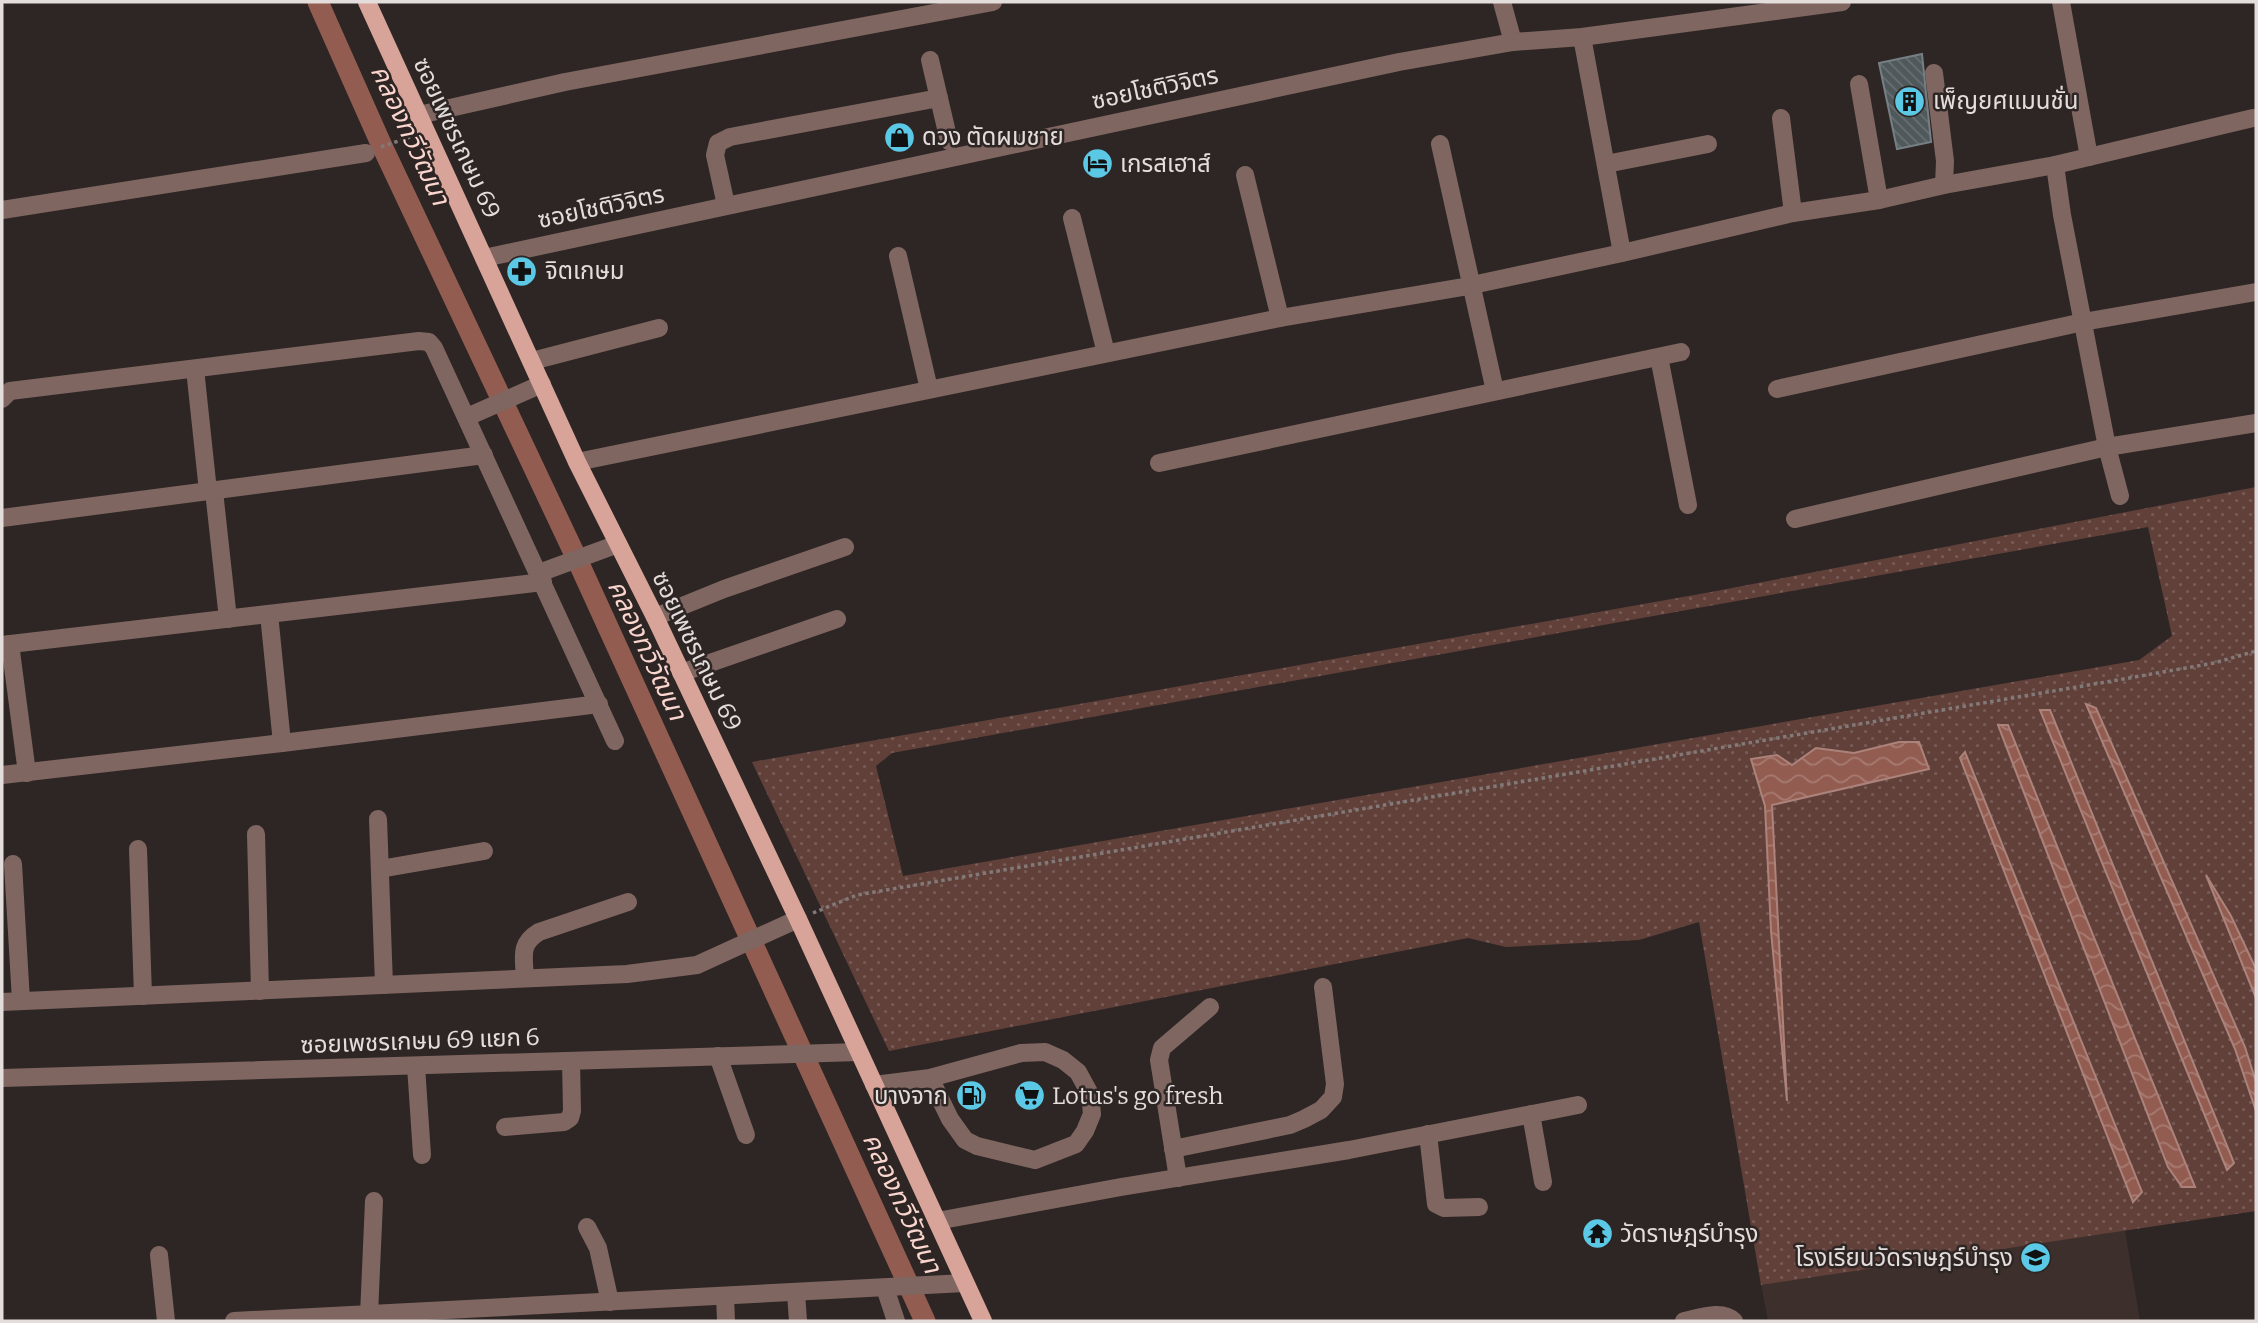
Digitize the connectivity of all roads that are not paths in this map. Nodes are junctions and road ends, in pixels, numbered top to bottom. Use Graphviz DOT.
graph roads {
  1 [pos="367,2"];
  2 [pos="993,2"];
  3 [pos="1502,2"];
  4 [pos="1842,2"];
  5 [pos="2061,2"];
  6 [pos="1582,37"];
  7 [pos="1513,42"];
  8 [pos="930,60"];
  9 [pos="1934,73"];
  10 [pos="1858,85"];
  11 [pos="939,98"];
  12 [pos="419,115"];
  13 [pos="1781,118"];
  14 [pos="2253,118"];
  15 [pos="949,141"];
  16 [pos="1440,144"];
  17 [pos="1708,144"];
  18 [pos="366,153"];
  19 [pos="2090,157"];
  20 [pos="1606,164"];
  21 [pos="2055,165"];
  22 [pos="1245,176"];
  23 [pos="1944,185"];
  24 [pos="1879,200"];
  25 [pos="726,205"];
  26 [pos="2,210"];
  27 [pos="1793,213"];
  28 [pos="1072,218"];
  29 [pos="1622,253"];
  30 [pos="898,256"];
  31 [pos="485,257"];
  32 [pos="1470,285"];
  33 [pos="2256,292"];
  34 [pos="1280,318"];
  35 [pos="2083,322"];
  36 [pos="659,328"];
  37 [pos="1681,352"];
  38 [pos="1106,353"];
  39 [pos="1659,357"];
  40 [pos="532,361"];
  41 [pos="195,369"];
  42 [pos="534,388"];
  43 [pos="929,388"];
  44 [pos="1777,389"];
  45 [pos="1495,391"];
  46 [pos="2,399"];
  47 [pos="467,417"];
  48 [pos="2256,423"];
  49 [pos="2107,447"];
  50 [pos="485,455"];
  51 [pos="577,462"];
  52 [pos="1158,463"];
  53 [pos="211,491"];
  54 [pos="2120,496"];
  55 [pos="1688,505"];
  56 [pos="2,518"];
  57 [pos="1795,519"];
  58 [pos="610,547"];
  59 [pos="845,547"];
  60 [pos="541,578"];
  61 [pos="269,614"];
  62 [pos="655,617"];
  63 [pos="228,619"];
  64 [pos="837,619"];
  65 [pos="6,644"];
  66 [pos="681,673"];
  67 [pos="599,704"];
  68 [pos="615,741"];
  69 [pos="282,744"];
  70 [pos="27,773"];
  71 [pos="2,775"];
  72 [pos="378,819"];
  73 [pos="256,834"];
  74 [pos="138,849"];
  75 [pos="484,851"];
  76 [pos="13,864"];
  77 [pos="380,869"];
  78 [pos="628,902"];
  79 [pos="798,919"];
  80 [pos="525,978"];
  81 [pos="384,985"];
  82 [pos="1323,987"];
  83 [pos="260,991"];
  84 [pos="143,996"];
  85 [pos="21,1001"];
  86 [pos="2,1002"];
  87 [pos="1210,1006"];
  88 [pos="859,1052"];
  89 [pos="718,1056"];
  90 [pos="570,1061"];
  91 [pos="416,1066"];
  92 [pos="2,1078"];
  93 [pos="930,1078"];
  94 [pos="874,1085"];
  95 [pos="1578,1105"];
  96 [pos="1531,1114"];
  97 [pos="505,1127"];
  98 [pos="1428,1134"];
  99 [pos="746,1135"];
  100 [pos="1173,1149"];
  101 [pos="422,1155"];
  102 [pos="1178,1178"];
  103 [pos="1542,1182"];
  104 [pos="374,1201"];
  105 [pos="1479,1207"];
  106 [pos="937,1221"];
  107 [pos="587,1227"];
  108 [pos="159,1255"];
  109 [pos="965,1283"];
  110 [pos="887,1288"];
  111 [pos="796,1293"];
  112 [pos="725,1296"];
  113 [pos="610,1302"];
  114 [pos="369,1314"];
  115 [pos="166,1321"];
  116 [pos="234,1321"];
  117 [pos="726,1321"];
  118 [pos="798,1321"];
  119 [pos="896,1321"];
  120 [pos="983,1321"];
  121 [pos="1684,1321"];
  122 [pos="1734,1321"];
  1 -- 12 [label="main road, ซอยเพชรเกษม 69"];
  2 -- 12 [label="street"];
  3 -- 7 [label="street"];
  4 -- 6 [label="street, ซอยโชติวิจิตร"];
  5 -- 19 [label="street"];
  6 -- 7 [label="street, ซอยโชติวิจิตร"];
  6 -- 20 [label="street"];
  7 -- 25 [label="street, ซอยโชติวิจิตร"];
  8 -- 11 [label="street"];
  9 -- 23 [label="street"];
  10 -- 24 [label="street"];
  11 -- 15 [label="street"];
  11 -- 25 [label="street"];
  12 -- 31 [label="main road, ซอยเพชรเกษม 69"];
  13 -- 27 [label="street"];
  14 -- 19 [label="street"];
  16 -- 32 [label="street"];
  17 -- 20 [label="street"];
  18 -- 26 [label="street"];
  19 -- 21 [label="street"];
  20 -- 29 [label="street"];
  21 -- 23 [label="street"];
  21 -- 35 [label="street"];
  22 -- 34 [label="street"];
  23 -- 24 [label="street"];
  24 -- 27 [label="street"];
  25 -- 31 [label="street, ซอยโชติวิจิตร"];
  27 -- 29 [label="street"];
  28 -- 38 [label="street"];
  29 -- 32 [label="street"];
  30 -- 43 [label="street"];
  31 -- 40 [label="main road, ซอยเพชรเกษม 69"];
  32 -- 34 [label="street"];
  32 -- 45 [label="street"];
  33 -- 35 [label="street"];
  34 -- 38 [label="street"];
  35 -- 44 [label="street"];
  35 -- 49 [label="street"];
  36 -- 40 [label="street"];
  37 -- 39 [label="street"];
  38 -- 43 [label="street"];
  39 -- 45 [label="street"];
  39 -- 55 [label="street"];
  40 -- 42 [label="main road, ซอยเพชรเกษม 69"];
  41 -- 46 [label="street"];
  41 -- 47 [label="street"];
  41 -- 53 [label="street"];
  42 -- 47 [label="street"];
  42 -- 51 [label="main road, ซอยเพชรเกษม 69"];
  43 -- 51 [label="street"];
  45 -- 52 [label="street"];
  47 -- 50 [label="street"];
  48 -- 49 [label="street"];
  49 -- 54 [label="street"];
  49 -- 57 [label="street"];
  50 -- 53 [label="street"];
  50 -- 60 [label="street"];
  51 -- 58 [label="main road, ซอยเพชรเกษม 69"];
  53 -- 56 [label="street"];
  53 -- 63 [label="street"];
  58 -- 60 [label="street"];
  58 -- 62 [label="main road, ซอยเพชรเกษม 69"];
  59 -- 62 [label="street"];
  60 -- 61 [label="street"];
  60 -- 67 [label="street"];
  61 -- 63 [label="street"];
  61 -- 69 [label="street"];
  62 -- 66 [label="main road, ซอยเพชรเกษม 69"];
  63 -- 65 [label="street"];
  64 -- 66 [label="street"];
  65 -- 70 [label="street"];
  66 -- 79 [label="main road, ซอยเพชรเกษม 69"];
  67 -- 68 [label="street"];
  67 -- 69 [label="street"];
  69 -- 70 [label="street"];
  70 -- 71 [label="street"];
  72 -- 77 [label="street"];
  73 -- 83 [label="street"];
  74 -- 84 [label="street"];
  75 -- 77 [label="street"];
  76 -- 85 [label="street"];
  77 -- 81 [label="street"];
  78 -- 80 [label="street"];
  79 -- 80 [label="street"];
  79 -- 88 [label="main road, ซอยเพชรเกษม 69"];
  80 -- 81 [label="street"];
  81 -- 83 [label="street"];
  82 -- 100 [label="street"];
  83 -- 84 [label="street"];
  84 -- 85 [label="street"];
  85 -- 86 [label="street"];
  87 -- 100 [label="street"];
  88 -- 89 [label="street, ซอยเพชรเกษม 69 แยก 6"];
  88 -- 94 [label="main road, ซอยเพชรเกษม 69"];
  89 -- 90 [label="street, ซอยเพชรเกษม 69 แยก 6"];
  89 -- 99 [label="street"];
  90 -- 91 [label="street, ซอยเพชรเกษม 69 แยก 6"];
  90 -- 97 [label="street"];
  91 -- 92 [label="street, ซอยเพชรเกษม 69 แยก 6"];
  91 -- 101 [label="street"];
  93 -- 93 [label="street"];
  93 -- 94 [label="street"];
  94 -- 106 [label="main road, ซอยเพชรเกษม 69"];
  95 -- 96 [label="street"];
  96 -- 98 [label="street"];
  96 -- 103 [label="street"];
  98 -- 102 [label="street"];
  98 -- 105 [label="street"];
  100 -- 102 [label="street"];
  102 -- 106 [label="street"];
  104 -- 114 [label="street"];
  106 -- 109 [label="main road, ซอยเพชรเกษม 69"];
  107 -- 113 [label="street"];
  108 -- 115 [label="street"];
  109 -- 110 [label="street"];
  109 -- 120 [label="main road, ซอยเพชรเกษม 69"];
  110 -- 111 [label="street"];
  110 -- 119 [label="street"];
  111 -- 112 [label="street"];
  111 -- 118 [label="street"];
  112 -- 113 [label="street"];
  112 -- 117 [label="street"];
  113 -- 114 [label="street"];
  114 -- 116 [label="street"];
  121 -- 122 [label="street"];
}
